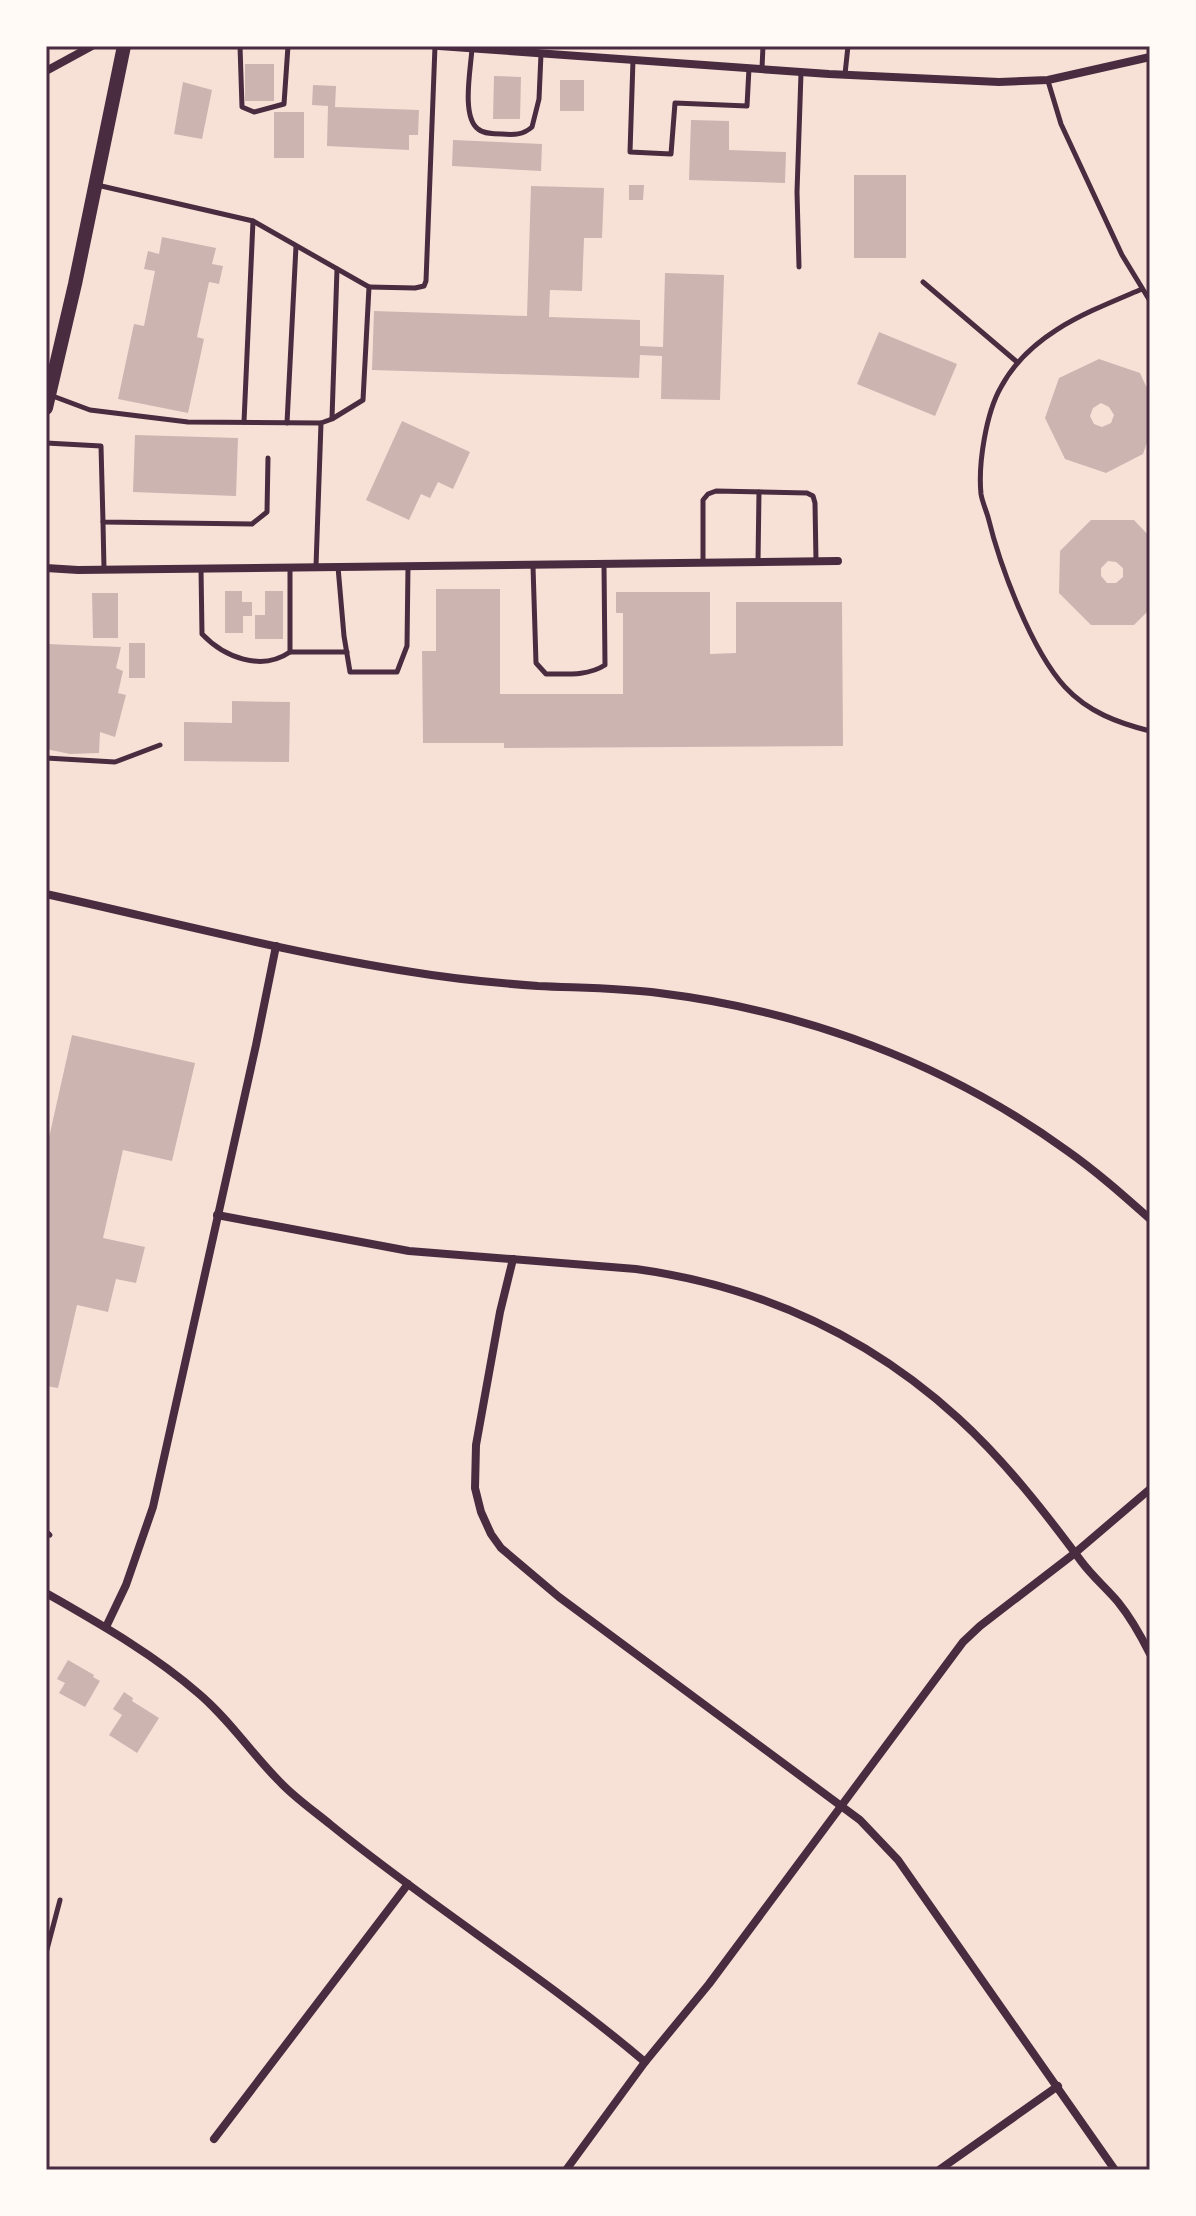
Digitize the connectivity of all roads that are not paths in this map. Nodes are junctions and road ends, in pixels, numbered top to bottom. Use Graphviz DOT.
graph roads {
  1 [pos="92,46"];
  2 [pos="124,46"];
  3 [pos="240,46"];
  4 [pos="288,46"];
  5 [pos="441,46"];
  6 [pos="602,46"];
  7 [pos="763,46"];
  8 [pos="848,46"];
  9 [pos="472,48"];
  10 [pos="541,53"];
  11 [pos="602,57"];
  12 [pos="1150,57"];
  13 [pos="633,59"];
  14 [pos="749,68"];
  15 [pos="762,68"];
  16 [pos="46,71"];
  17 [pos="801,72"];
  18 [pos="845,74"];
  19 [pos="1048,80"];
  20 [pos="95,184"];
  21 [pos="253,221"];
  22 [pos="296,246"];
  23 [pos="799,267"];
  24 [pos="337,269"];
  25 [pos="923,282"];
  26 [pos="369,287"];
  27 [pos="1142,289"];
  28 [pos="1150,301"];
  29 [pos="1017,362"];
  30 [pos="48,401"];
  31 [pos="332,419"];
  32 [pos="244,422"];
  33 [pos="287,423"];
  34 [pos="321,423"];
  35 [pos="46,443"];
  36 [pos="268,458"];
  37 [pos="759,492"];
  38 [pos="103,522"];
  39 [pos="816,561"];
  40 [pos="838,561"];
  41 [pos="703,562"];
  42 [pos="758,562"];
  43 [pos="604,564"];
  44 [pos="533,565"];
  45 [pos="408,566"];
  46 [pos="316,567"];
  47 [pos="338,567"];
  48 [pos="46,568"];
  49 [pos="290,568"];
  50 [pos="201,569"];
  51 [pos="104,570"];
  52 [pos="290,652"];
  53 [pos="347,652"];
  54 [pos="1150,731"];
  55 [pos="160,745"];
  56 [pos="46,758"];
  57 [pos="46,894"];
  58 [pos="276,946"];
  59 [pos="217,1215"];
  60 [pos="1150,1219"];
  61 [pos="513,1259"];
  62 [pos="1150,1489"];
  63 [pos="1075,1553"];
  64 [pos="46,1593"];
  65 [pos="106,1627"];
  66 [pos="1150,1654"];
  67 [pos="840,1806"];
  68 [pos="408,1884"];
  69 [pos="60,1900"];
  70 [pos="46,1953"];
  71 [pos="645,2062"];
  72 [pos="1058,2086"];
  73 [pos="214,2139"];
  74 [pos="566,2170"];
  75 [pos="939,2170"];
  76 [pos="1115,2170"];
  1 -- 16 [label="street"];
  2 -- 20 [label="main road"];
  3 -- 4 [label="lane"];
  5 -- 9 [label="street"];
  5 -- 26 [label="lane"];
  6 -- 11 [label="lane"];
  7 -- 15 [label="lane"];
  8 -- 18 [label="lane"];
  9 -- 10 [label="street"];
  9 -- 10 [label="lane"];
  10 -- 11 [label="street"];
  11 -- 13 [label="street"];
  12 -- 19 [label="street"];
  13 -- 14 [label="street"];
  13 -- 14 [label="lane"];
  14 -- 15 [label="street"];
  15 -- 17 [label="street"];
  17 -- 18 [label="street"];
  17 -- 23 [label="lane"];
  18 -- 19 [label="street"];
  19 -- 27 [label="lane"];
  20 -- 21 [label="lane"];
  20 -- 30 [label="main road"];
  21 -- 22 [label="lane"];
  21 -- 32 [label="lane"];
  22 -- 24 [label="lane"];
  22 -- 33 [label="lane"];
  24 -- 26 [label="lane"];
  24 -- 31 [label="lane"];
  25 -- 29 [label="lane"];
  26 -- 31 [label="lane"];
  27 -- 28 [label="lane"];
  27 -- 29 [label="lane"];
  29 -- 54 [label="lane"];
  30 -- 32 [label="lane"];
  31 -- 34 [label="lane"];
  32 -- 33 [label="lane"];
  33 -- 34 [label="lane"];
  34 -- 46 [label="lane"];
  35 -- 38 [label="lane"];
  36 -- 38 [label="lane"];
  37 -- 39 [label="lane"];
  37 -- 41 [label="lane"];
  37 -- 42 [label="lane"];
  38 -- 51 [label="lane"];
  39 -- 40 [label="street"];
  39 -- 42 [label="street"];
  41 -- 42 [label="street"];
  41 -- 43 [label="street"];
  43 -- 44 [label="street"];
  43 -- 44 [label="lane"];
  44 -- 45 [label="street"];
  45 -- 47 [label="street"];
  45 -- 53 [label="lane"];
  46 -- 47 [label="street"];
  46 -- 49 [label="street"];
  47 -- 53 [label="lane"];
  48 -- 51 [label="street"];
  49 -- 50 [label="street"];
  49 -- 52 [label="lane"];
  50 -- 51 [label="street"];
  50 -- 52 [label="lane"];
  52 -- 53 [label="lane"];
  55 -- 56 [label="lane"];
  57 -- 58 [label="street"];
  58 -- 59 [label="street"];
  58 -- 60 [label="street"];
  59 -- 61 [label="street"];
  59 -- 65 [label="street"];
  61 -- 63 [label="street"];
  61 -- 67 [label="street"];
  62 -- 63 [label="street"];
  63 -- 66 [label="street"];
  63 -- 67 [label="street"];
  64 -- 65 [label="street"];
  65 -- 68 [label="street"];
  67 -- 71 [label="street"];
  67 -- 72 [label="street"];
  68 -- 71 [label="street"];
  68 -- 73 [label="street"];
  69 -- 70 [label="lane"];
  71 -- 74 [label="street"];
  72 -- 75 [label="street"];
  72 -- 76 [label="street"];
}
